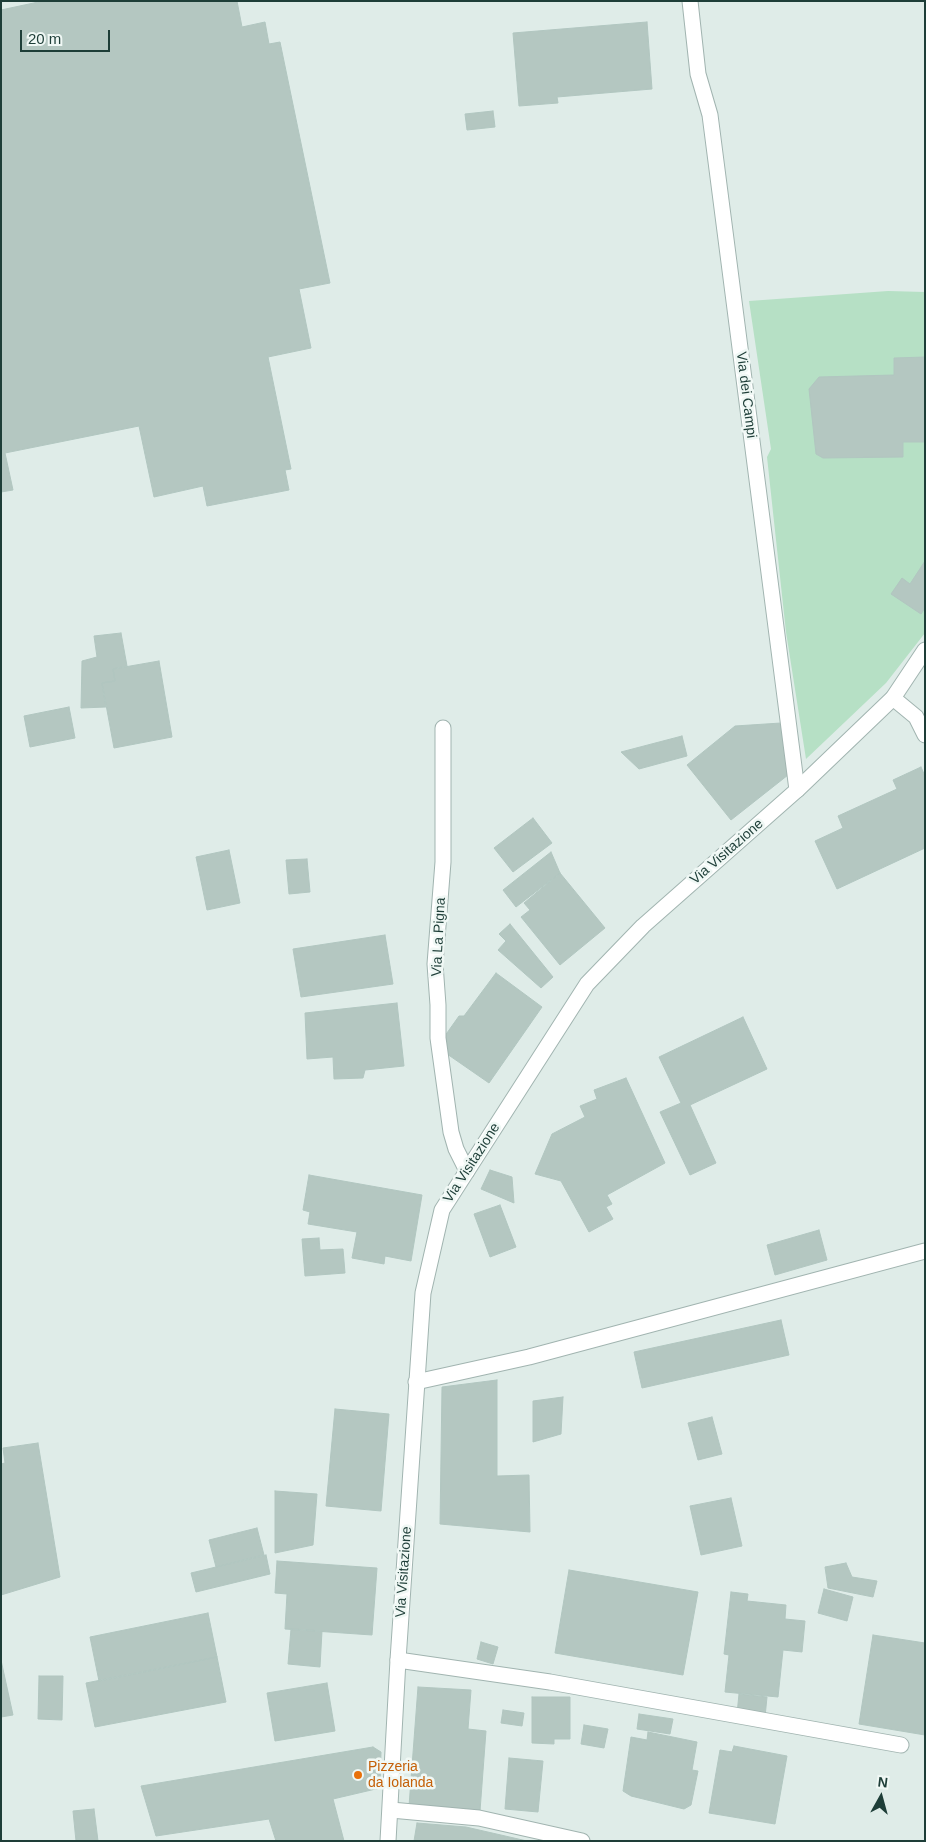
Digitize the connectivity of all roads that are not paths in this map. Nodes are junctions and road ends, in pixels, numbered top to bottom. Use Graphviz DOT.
graph roads {
  1 [pos="690,1"];
  2 [pos="925,650"];
  3 [pos="893,698"];
  4 [pos="443,728"];
  5 [pos="925,735"];
  6 [pos="797,790"];
  7 [pos="467,1172"];
  8 [pos="925,1251"];
  9 [pos="416,1382"];
  10 [pos="398,1660"];
  11 [pos="901,1745"];
  12 [pos="391,1810"];
  13 [pos="388,1841"];
  14 [pos="582,1841"];
  1 -- 6 [label="street, Via dei Campi"];
  2 -- 3 [label="street, Via Visitazione"];
  3 -- 5 [label="street"];
  3 -- 6 [label="street, Via Visitazione"];
  4 -- 7 [label="street, Via La Pigna"];
  6 -- 7 [label="street, Via Visitazione"];
  7 -- 9 [label="street, Via Visitazione"];
  8 -- 9 [label="street"];
  9 -- 10 [label="street, Via Visitazione"];
  10 -- 11 [label="street"];
  10 -- 12 [label="street, Via Visitazione"];
  12 -- 13 [label="street, Via Visitazione"];
  12 -- 14 [label="street"];
}
